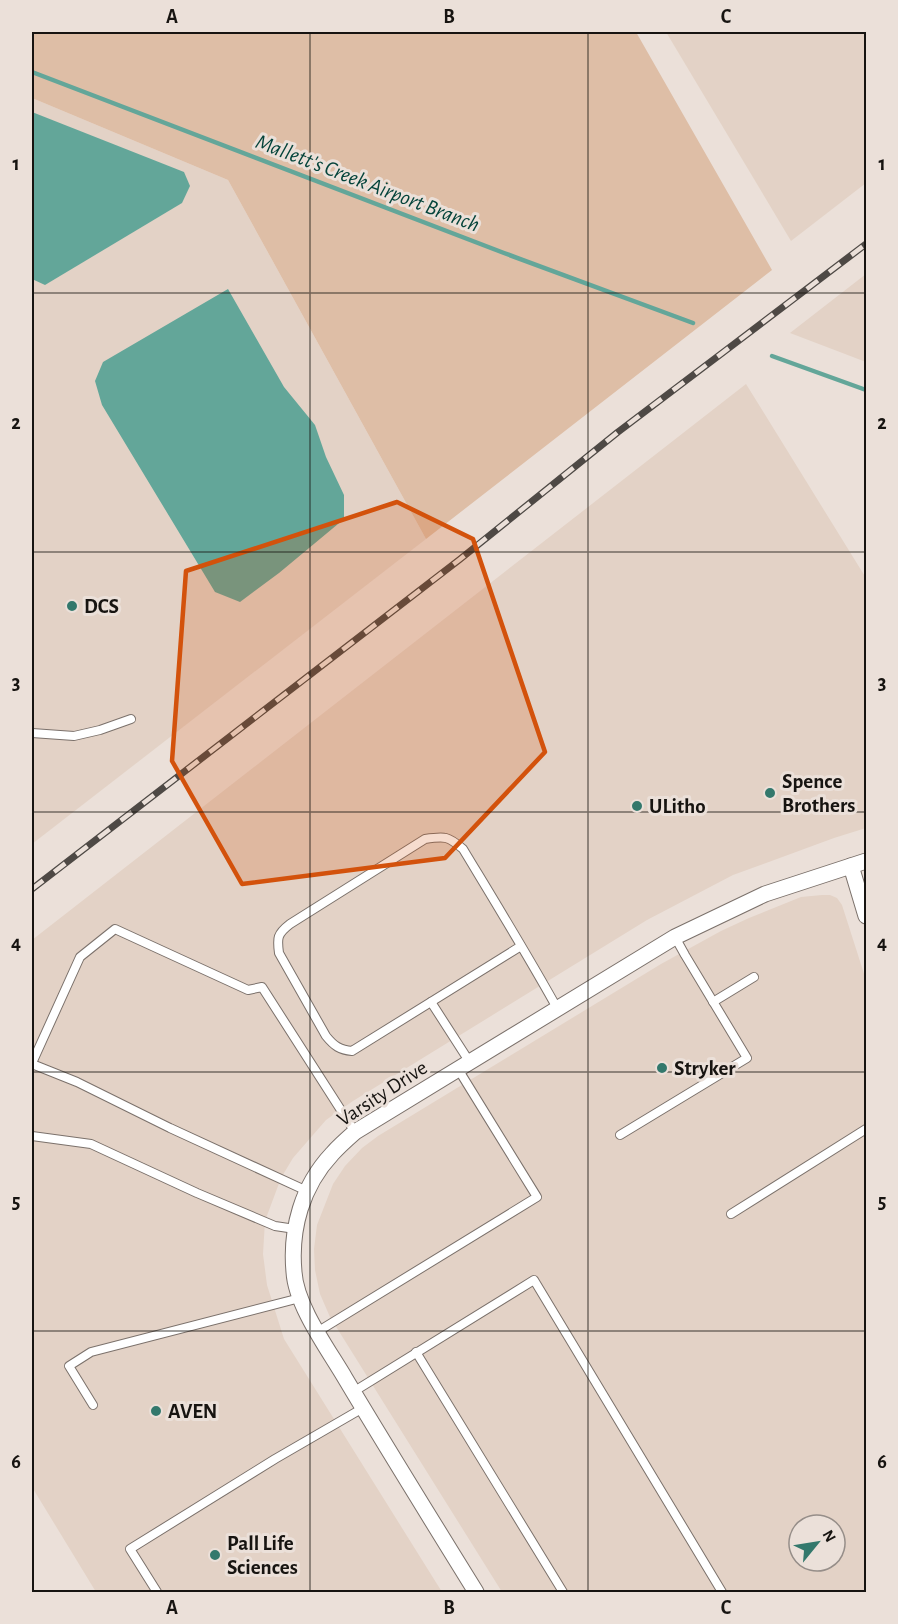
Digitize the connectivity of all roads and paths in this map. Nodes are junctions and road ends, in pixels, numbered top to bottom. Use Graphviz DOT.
graph roads {
  1 [pos="131,719"];
  2 [pos="32,733"];
  3 [pos="867,861"];
  4 [pos="851,866"];
  5 [pos="867,916"];
  6 [pos="675,937"];
  7 [pos="521,946"];
  8 [pos="754,977"];
  9 [pos="431,1002"];
  10 [pos="713,1002"];
  11 [pos="558,1008"];
  12 [pos="32,1064"];
  13 [pos="463,1065"];
  14 [pos="867,1130"];
  15 [pos="355,1132"];
  16 [pos="620,1135"];
  17 [pos="32,1136"];
  18 [pos="307,1191"];
  19 [pos="731,1214"];
  20 [pos="295,1229"];
  21 [pos="300,1298"];
  22 [pos="317,1332"];
  23 [pos="416,1352"];
  24 [pos="353,1392"];
  25 [pos="93,1405"];
  26 [pos="363,1408"];
  27 [pos="157,1593"];
  28 [pos="476,1593"];
  29 [pos="563,1593"];
  30 [pos="722,1593"];
  1 -- 2 [label="lane"];
  3 -- 4 [label="street, Varsity Drive"];
  4 -- 5 [label="street"];
  4 -- 6 [label="street, Varsity Drive"];
  6 -- 10 [label="lane"];
  6 -- 11 [label="street, Varsity Drive"];
  7 -- 9 [label="lane"];
  7 -- 9 [label="lane"];
  7 -- 11 [label="lane"];
  8 -- 10 [label="lane"];
  9 -- 13 [label="lane"];
  10 -- 16 [label="lane"];
  11 -- 13 [label="street, Varsity Drive"];
  12 -- 15 [label="lane"];
  12 -- 18 [label="lane"];
  13 -- 15 [label="street, Varsity Drive"];
  13 -- 22 [label="lane"];
  14 -- 19 [label="lane"];
  15 -- 18 [label="street, Varsity Drive"];
  17 -- 20 [label="lane"];
  18 -- 20 [label="street, Varsity Drive"];
  20 -- 21 [label="street, Varsity Drive"];
  21 -- 22 [label="street, Varsity Drive"];
  21 -- 25 [label="lane"];
  22 -- 24 [label="street, Varsity Drive"];
  23 -- 24 [label="lane"];
  23 -- 29 [label="lane"];
  23 -- 30 [label="lane"];
  24 -- 26 [label="street, Varsity Drive"];
  26 -- 27 [label="lane"];
  26 -- 28 [label="street, Varsity Drive"];
}
